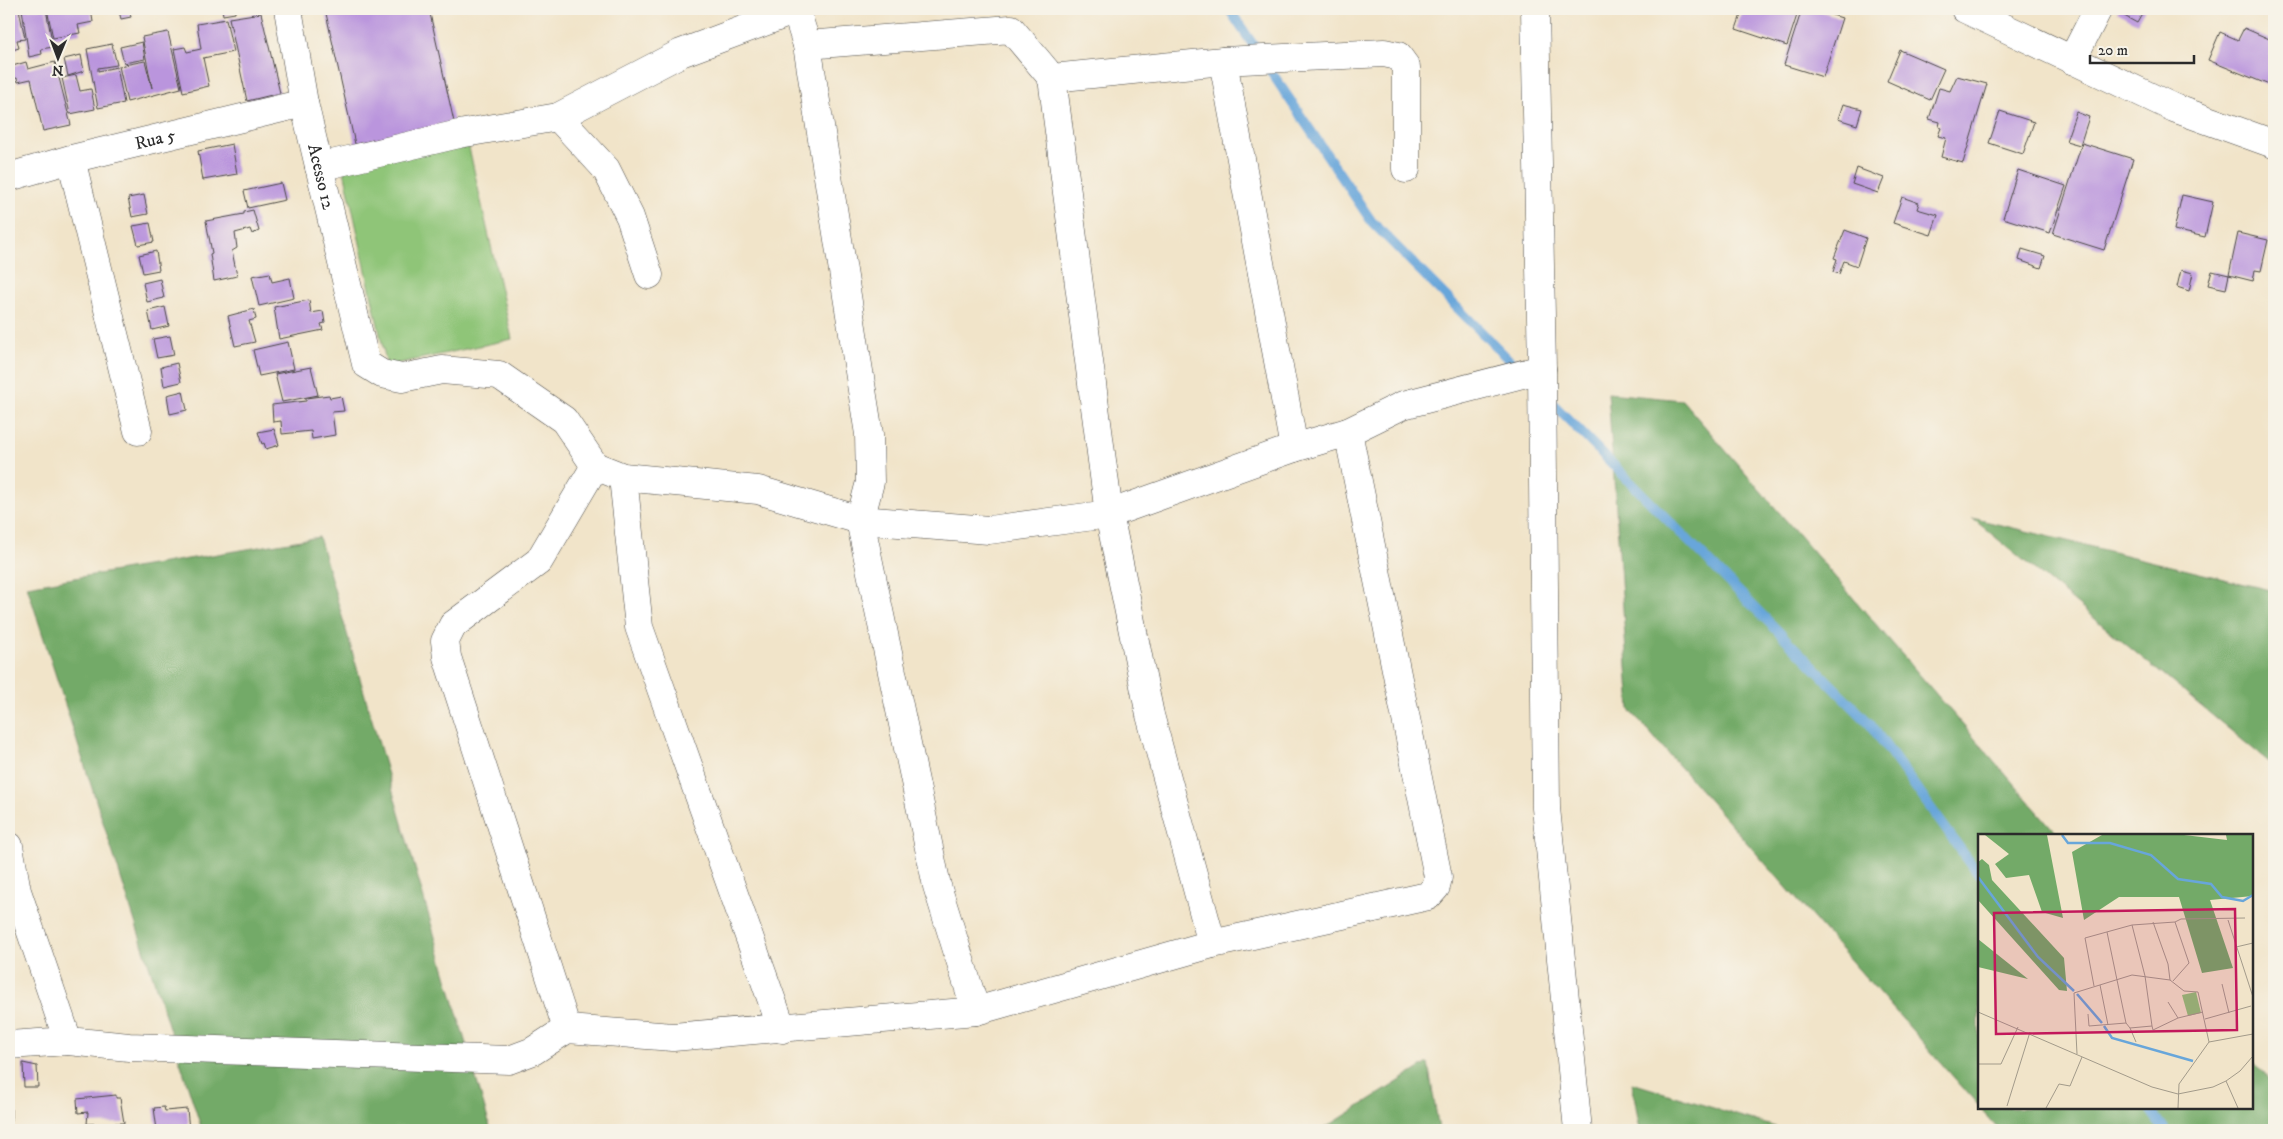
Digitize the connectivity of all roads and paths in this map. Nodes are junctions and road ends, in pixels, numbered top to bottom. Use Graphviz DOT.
graph roads {
  1 [pos="288,9"];
  2 [pos="795,9"];
  3 [pos="1535,9"];
  4 [pos="1965,9"];
  5 [pos="2098,9"];
  6 [pos="1007,19"];
  7 [pos="808,45"];
  8 [pos="2072,60"];
  9 [pos="1223,61"];
  10 [pos="1052,78"];
  11 [pos="304,103"];
  12 [pos="558,117"];
  13 [pos="2274,144"];
  14 [pos="71,159"];
  15 [pos="319,167"];
  16 [pos="1406,169"];
  17 [pos="9,177"];
  18 [pos="649,275"];
  19 [pos="1542,369"];
  20 [pos="138,431"];
  21 [pos="1348,432"];
  22 [pos="1294,448"];
  23 [pos="595,466"];
  24 [pos="623,477"];
  25 [pos="1109,514"];
  26 [pos="860,520"];
  27 [pos="9,846"];
  28 [pos="1212,944"];
  29 [pos="976,1011"];
  30 [pos="782,1028"];
  31 [pos="568,1029"];
  32 [pos="68,1041"];
  33 [pos="9,1045"];
  34 [pos="1578,1130"];
  1 -- 11 [label="street, Acesso 12"];
  2 -- 7 [label="street"];
  2 -- 12 [label="street"];
  3 -- 19 [label="street"];
  4 -- 8 [label="street"];
  5 -- 8 [label="street"];
  6 -- 7 [label="street"];
  6 -- 10 [label="street"];
  7 -- 26 [label="street"];
  8 -- 13 [label="street"];
  9 -- 10 [label="street"];
  9 -- 16 [label="street"];
  9 -- 22 [label="street"];
  10 -- 25 [label="street"];
  11 -- 14 [label="street, Rua 5"];
  11 -- 15 [label="street, Acesso 12"];
  12 -- 15 [label="street"];
  12 -- 18 [label="street"];
  14 -- 17 [label="street, Rua 5"];
  14 -- 20 [label="street"];
  15 -- 23 [label="street, Acesso 12"];
  19 -- 21 [label="street"];
  19 -- 34 [label="street"];
  21 -- 22 [label="street"];
  21 -- 28 [label="street"];
  22 -- 25 [label="street"];
  23 -- 24 [label="street"];
  23 -- 31 [label="street"];
  24 -- 26 [label="street"];
  24 -- 30 [label="street"];
  25 -- 26 [label="street"];
  25 -- 28 [label="street"];
  26 -- 29 [label="street"];
  27 -- 32 [label="street"];
  28 -- 29 [label="street"];
  29 -- 30 [label="street"];
  30 -- 31 [label="street"];
  31 -- 32 [label="street"];
  32 -- 33 [label="street"];
}
